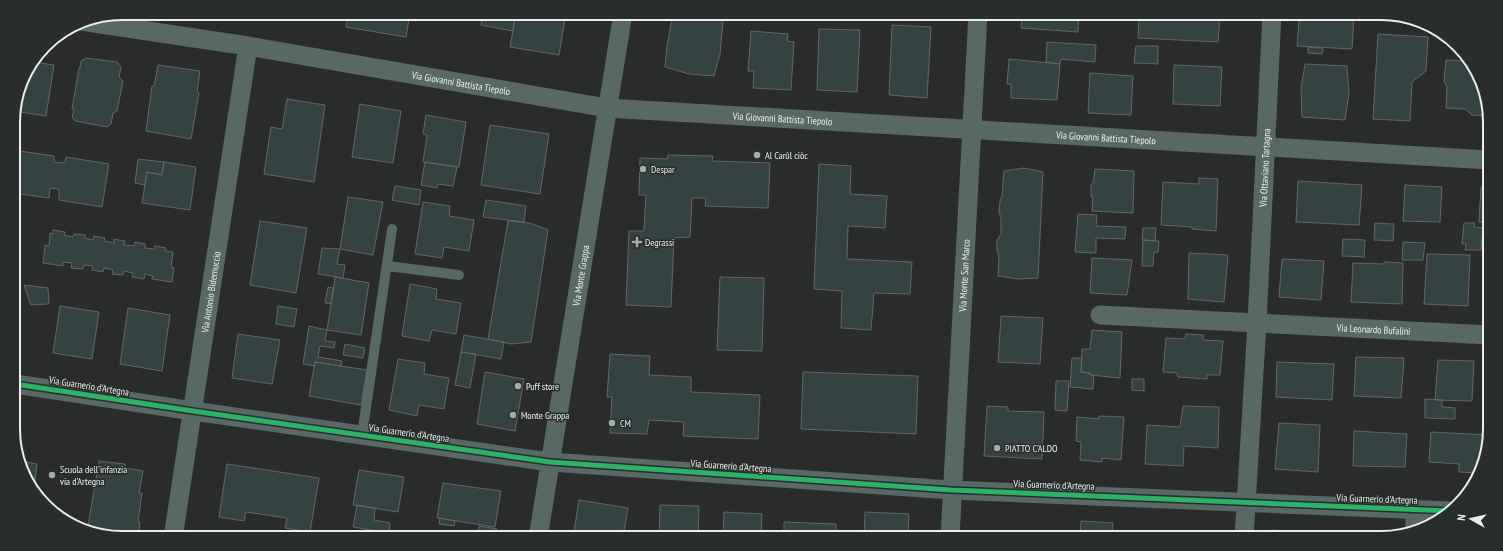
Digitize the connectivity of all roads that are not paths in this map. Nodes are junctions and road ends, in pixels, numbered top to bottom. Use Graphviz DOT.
graph roads {
  1 [pos="622,20"];
  2 [pos="978,20"];
  3 [pos="1272,20"];
  4 [pos="96,23"];
  5 [pos="248,46"];
  6 [pos="607,108"];
  7 [pos="972,129"];
  8 [pos="1265,147"];
  9 [pos="1483,160"];
  10 [pos="392,229"];
  11 [pos="387,266"];
  12 [pos="459,275"];
  13 [pos="1100,315"];
  14 [pos="1257,323"];
  15 [pos="1483,335"];
  16 [pos="20,385"];
  17 [pos="193,411"];
  18 [pos="362,435"];
  19 [pos="550,462"];
  20 [pos="951,490"];
  21 [pos="1246,502"];
  22 [pos="1437,514"];
  23 [pos="1415,519"];
  24 [pos="174,531"];
  25 [pos="539,531"];
  26 [pos="950,531"];
  27 [pos="1244,531"];
  1 -- 6 [label="street, Via Monte Grappa"];
  2 -- 7 [label="street, Via Monte San Marco"];
  3 -- 8 [label="street, Via Ottaviano Tartagna"];
  4 -- 5 [label="street, Via Giovanni Battista Tiepolo"];
  5 -- 6 [label="street, Via Giovanni Battista Tiepolo"];
  5 -- 17 [label="street, Via Antonio Bidernuccio"];
  6 -- 7 [label="street, Via Giovanni Battista Tiepolo"];
  6 -- 19 [label="street, Via Monte Grappa"];
  7 -- 8 [label="street, Via Giovanni Battista Tiepolo"];
  7 -- 20 [label="street, Via Monte San Marco"];
  8 -- 9 [label="street, Via Giovanni Battista Tiepolo"];
  8 -- 14 [label="street, Via Ottaviano Tartagna"];
  10 -- 11 [label="lane, Via Guarnerio d'Artegna"];
  11 -- 12 [label="lane"];
  11 -- 18 [label="lane, Via Guarnerio d'Artegna"];
  13 -- 14 [label="street"];
  14 -- 15 [label="street, Via Leonardo Bufalini"];
  14 -- 21 [label="street, Via Ottaviano Tartagna"];
  16 -- 17 [label="street, Via Guarnerio d'Artegna"];
  17 -- 18 [label="street, Via Guarnerio d'Artegna"];
  17 -- 24 [label="street, Via Antonio Bidernuccio"];
  18 -- 19 [label="street, Via Guarnerio d'Artegna"];
  19 -- 20 [label="street, Via Guarnerio d'Artegna"];
  19 -- 25 [label="street, Via Monte Grappa"];
  20 -- 21 [label="street, Via Guarnerio d'Artegna"];
  20 -- 26 [label="street, Via Monte San Marco"];
  21 -- 23 [label="street, Via Guarnerio d'Artegna"];
  21 -- 27 [label="street, Via Ottaviano Tartagna"];
  22 -- 23 [label="street, Via Guarnerio d'Artegna"];
}
